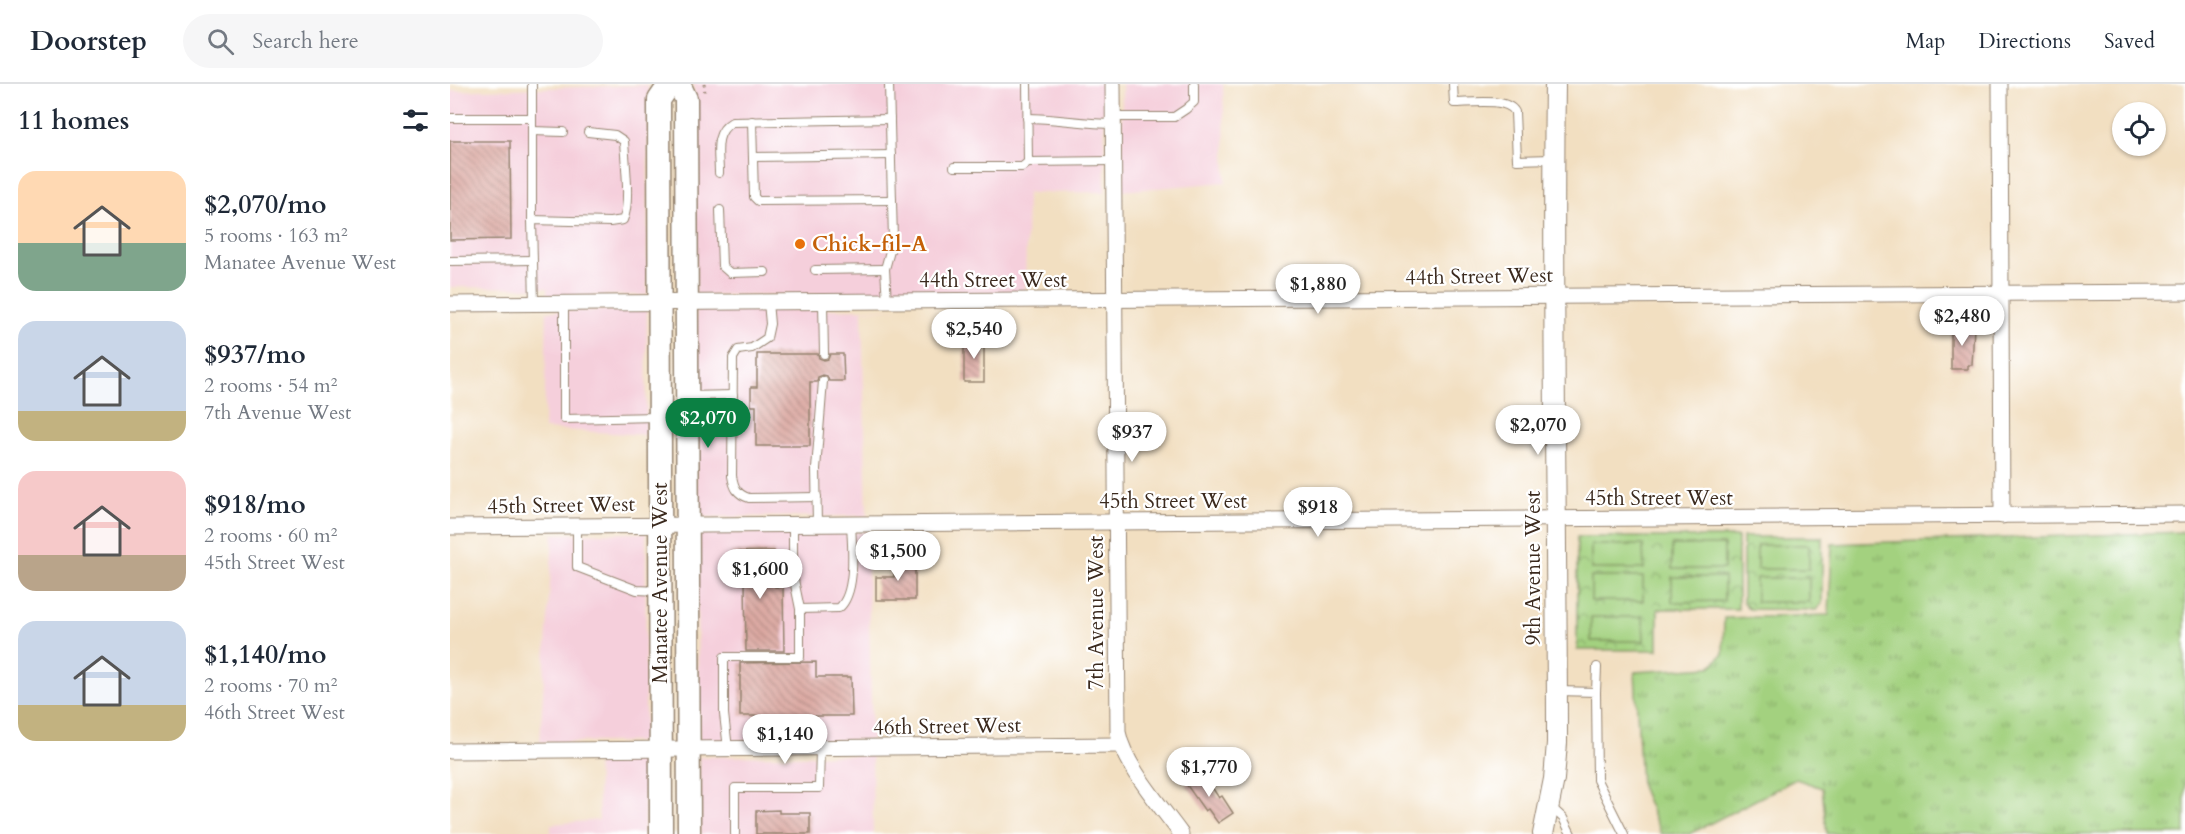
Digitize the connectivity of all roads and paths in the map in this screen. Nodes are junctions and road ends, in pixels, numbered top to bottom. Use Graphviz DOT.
graph roads {
  1 [pos="532,84"];
  2 [pos="670,84"];
  3 [pos="679,84"];
  4 [pos="889,84"];
  5 [pos="1027,84"];
  6 [pos="1113,84"];
  7 [pos="1194,84"];
  8 [pos="1453,84"];
  9 [pos="1555,84"];
  10 [pos="2000,84"];
  11 [pos="450,118"];
  12 [pos="532,118"];
  13 [pos="1027,118"];
  14 [pos="890,119"];
  15 [pos="1113,120"];
  16 [pos="752,121"];
  17 [pos="532,131"];
  18 [pos="563,132"];
  19 [pos="588,132"];
  20 [pos="891,155"];
  21 [pos="753,157"];
  22 [pos="1554,159"];
  23 [pos="1114,161"];
  24 [pos="1028,162"];
  25 [pos="954,167"];
  26 [pos="720,173"];
  27 [pos="892,200"];
  28 [pos="720,210"];
  29 [pos="532,220"];
  30 [pos="532,260"];
  31 [pos="450,261"];
  32 [pos="885,269"];
  33 [pos="815,270"];
  34 [pos="765,272"];
  35 [pos="2185,292"];
  36 [pos="2000,293"];
  37 [pos="1555,296"];
  38 [pos="1114,300"];
  39 [pos="687,302"];
  40 [pos="768,302"];
  41 [pos="823,302"];
  42 [pos="887,302"];
  43 [pos="564,303"];
  44 [pos="660,303"];
  45 [pos="450,304"];
  46 [pos="534,304"];
  47 [pos="824,354"];
  48 [pos="823,381"];
  49 [pos="733,395"];
  50 [pos="687,396"];
  51 [pos="660,417"];
  52 [pos="817,497"];
  53 [pos="2185,514"];
  54 [pos="2002,516"];
  55 [pos="1557,519"];
  56 [pos="1116,523"];
  57 [pos="793,524"];
  58 [pos="817,524"];
  59 [pos="851,524"];
  60 [pos="660,525"];
  61 [pos="688,525"];
  62 [pos="577,526"];
  63 [pos="450,527"];
  64 [pos="660,591"];
  65 [pos="801,609"];
  66 [pos="1597,667"];
  67 [pos="1557,692"];
  68 [pos="1596,692"];
  69 [pos="1120,745"];
  70 [pos="820,748"];
  71 [pos="688,749"];
  72 [pos="728,749"];
  73 [pos="660,750"];
  74 [pos="450,751"];
  75 [pos="1550,805"];
  76 [pos="1569,833"];
  77 [pos="661,834"];
  78 [pos="689,834"];
  79 [pos="735,834"];
  80 [pos="1180,834"];
  81 [pos="1543,834"];
  82 [pos="1624,834"];
  1 -- 12 [label="lane"];
  2 -- 44 [label="main road, Manatee Avenue West"];
  3 -- 39 [label="main road, Manatee Avenue West"];
  4 -- 14 [label="lane"];
  5 -- 13 [label="lane"];
  6 -- 15 [label="street, 7th Avenue West"];
  7 -- 15 [label="lane"];
  8 -- 22 [label="lane"];
  9 -- 22 [label="street, 9th Avenue West"];
  10 -- 36 [label="street"];
  11 -- 12 [label="lane"];
  12 -- 17 [label="lane"];
  13 -- 15 [label="lane"];
  13 -- 24 [label="lane"];
  14 -- 16 [label="lane"];
  14 -- 20 [label="lane"];
  15 -- 23 [label="street, 7th Avenue West"];
  16 -- 21 [label="lane"];
  16 -- 26 [label="lane"];
  17 -- 18 [label="lane"];
  17 -- 29 [label="lane"];
  19 -- 29 [label="lane"];
  20 -- 21 [label="lane"];
  20 -- 27 [label="lane"];
  21 -- 27 [label="lane"];
  22 -- 37 [label="street, 9th Avenue West"];
  23 -- 24 [label="lane"];
  23 -- 38 [label="street, 7th Avenue West"];
  24 -- 25 [label="lane"];
  27 -- 32 [label="lane"];
  28 -- 34 [label="lane"];
  29 -- 30 [label="lane"];
  30 -- 31 [label="lane"];
  30 -- 46 [label="lane"];
  32 -- 33 [label="lane"];
  32 -- 42 [label="lane"];
  35 -- 36 [label="street, 44th Street West"];
  36 -- 37 [label="street, 44th Street West"];
  36 -- 54 [label="street"];
  37 -- 38 [label="street, 44th Street West"];
  37 -- 55 [label="street, 9th Avenue West"];
  38 -- 42 [label="street, 44th Street West"];
  38 -- 56 [label="street, 7th Avenue West"];
  39 -- 40 [label="street, 44th Street West"];
  39 -- 44 [label="street, 44th Street West"];
  39 -- 50 [label="main road, Manatee Avenue West"];
  40 -- 41 [label="street, 44th Street West"];
  40 -- 49 [label="lane"];
  41 -- 42 [label="street, 44th Street West"];
  41 -- 47 [label="lane"];
  43 -- 44 [label="street, 44th Street West"];
  43 -- 46 [label="street, 44th Street West"];
  43 -- 51 [label="lane"];
  44 -- 51 [label="main road, Manatee Avenue West"];
  45 -- 46 [label="street, 44th Street West"];
  48 -- 52 [label="lane"];
  49 -- 50 [label="lane"];
  49 -- 52 [label="lane"];
  50 -- 61 [label="main road, Manatee Avenue West"];
  51 -- 60 [label="main road, Manatee Avenue West"];
  52 -- 58 [label="lane"];
  53 -- 54 [label="street, 45th Street West"];
  54 -- 55 [label="street, 45th Street West"];
  55 -- 56 [label="street, 45th Street West"];
  55 -- 67 [label="street, 9th Avenue West"];
  56 -- 59 [label="street, 45th Street West"];
  56 -- 69 [label="street, 7th Avenue West"];
  57 -- 58 [label="street, 45th Street West"];
  57 -- 61 [label="street, 45th Street West"];
  57 -- 65 [label="lane"];
  58 -- 59 [label="street, 45th Street West"];
  59 -- 65 [label="lane"];
  60 -- 61 [label="street, 45th Street West"];
  60 -- 62 [label="street, 45th Street West"];
  60 -- 64 [label="main road, Manatee Avenue West"];
  61 -- 71 [label="main road, Manatee Avenue West"];
  62 -- 63 [label="street, 45th Street West"];
  62 -- 64 [label="lane"];
  64 -- 73 [label="main road, Manatee Avenue West"];
  65 -- 72 [label="lane"];
  66 -- 68 [label="lane"];
  67 -- 68 [label="lane"];
  67 -- 75 [label="street, 9th Avenue West"];
  68 -- 82 [label="lane"];
  69 -- 70 [label="street, 46th Street West"];
  69 -- 80 [label="street, 7th Avenue West"];
  70 -- 72 [label="street, 46th Street West"];
  70 -- 79 [label="lane"];
  71 -- 72 [label="street, 46th Street West"];
  71 -- 73 [label="street, 46th Street West"];
  71 -- 78 [label="main road, Manatee Avenue West"];
  73 -- 74 [label="street, 46th Street West"];
  73 -- 77 [label="main road, Manatee Avenue West"];
  75 -- 76 [label="lane"];
  75 -- 81 [label="street, 9th Avenue West"];
}
